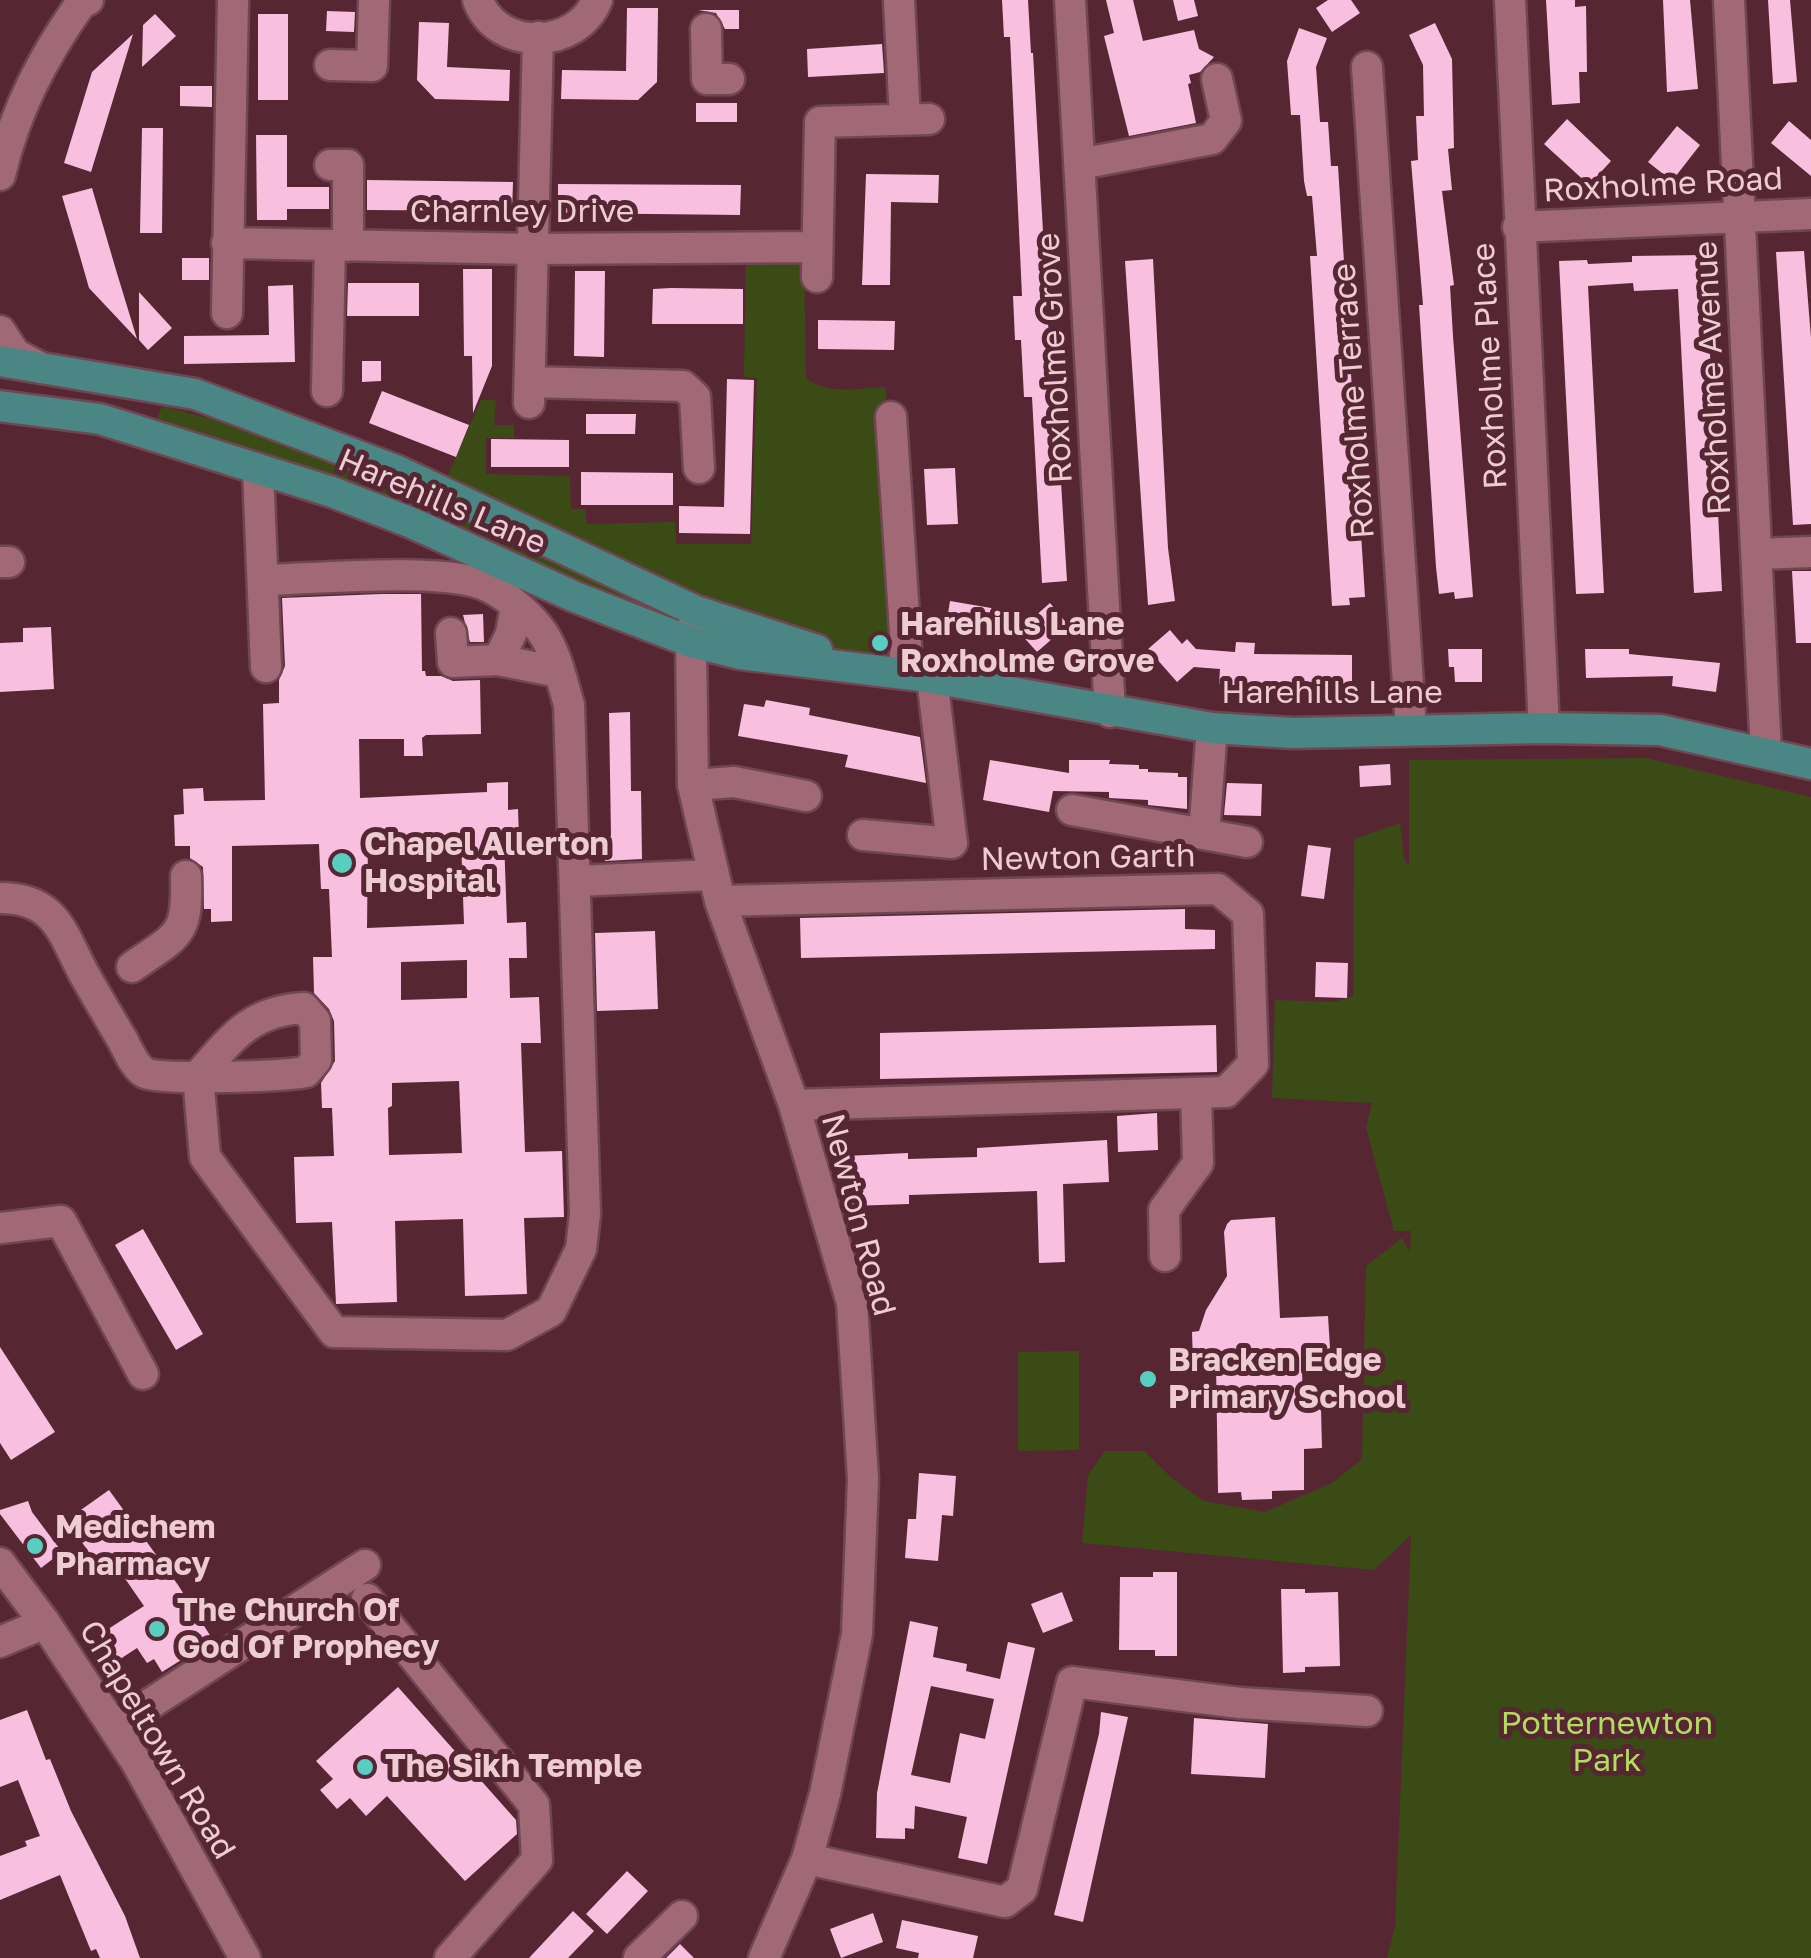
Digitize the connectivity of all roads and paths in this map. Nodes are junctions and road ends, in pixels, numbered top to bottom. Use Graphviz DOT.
graph roads {
  1 [pos="88,0"];
  2 [pos="232,0"];
  3 [pos="374,0"];
  4 [pos="478,0"];
  5 [pos="597,0"];
  6 [pos="898,0"];
  7 [pos="1070,0"];
  8 [pos="1510,0"];
  9 [pos="1728,0"];
  10 [pos="706,13"];
  11 [pos="538,36"];
  12 [pos="330,65"];
  13 [pos="1368,68"];
  14 [pos="709,79"];
  15 [pos="1217,79"];
  16 [pos="1080,164"];
  17 [pos="330,165"];
  18 [pos="0,175"];
  19 [pos="1811,214"];
  20 [pos="1740,216"];
  21 [pos="1518,227"];
  22 [pos="227,244"];
  23 [pos="339,246"];
  24 [pos="534,249"];
  25 [pos="227,313"];
  26 [pos="0,330"];
  27 [pos="0,361"];
  28 [pos="41,368"];
  29 [pos="0,383"];
  30 [pos="327,391"];
  31 [pos="0,406"];
  32 [pos="891,418"];
  33 [pos="100,419"];
  34 [pos="699,468"];
  35 [pos="258,470"];
  36 [pos="1811,552"];
  37 [pos="1756,554"];
  38 [pos="264,580"];
  39 [pos="516,606"];
  40 [pos="696,610"];
  41 [pos="451,633"];
  42 [pos="691,642"];
  43 [pos="498,660"];
  44 [pos="855,666"];
  45 [pos="266,667"];
  46 [pos="560,672"];
  47 [pos="917,675"];
  48 [pos="1110,712"];
  49 [pos="1212,728"];
  50 [pos="1544,728"];
  51 [pos="1411,729"];
  52 [pos="1766,752"];
  53 [pos="1811,764"];
  54 [pos="693,785"];
  55 [pos="806,796"];
  56 [pos="1072,810"];
  57 [pos="863,834"];
  58 [pos="1204,834"];
  59 [pos="1247,842"];
  60 [pos="186,876"];
  61 [pos="577,880"];
  62 [pos="716,888"];
  63 [pos="0,898"];
  64 [pos="132,967"];
  65 [pos="1196,1093"];
  66 [pos="794,1105"];
  67 [pos="0,1228"];
  68 [pos="1165,1256"];
  69 [pos="143,1374"];
  70 [pos="0,1563"];
  71 [pos="365,1564"];
  72 [pos="367,1599"];
  73 [pos="45,1623"];
  74 [pos="0,1642"];
  75 [pos="1367,1712"];
  76 [pos="114,1728"];
  77 [pos="806,1859"];
  78 [pos="682,1916"];
  79 [pos="245,1958"];
  80 [pos="450,1958"];
  81 [pos="639,1958"];
  82 [pos="764,1958"];
  1 -- 18 [label="street"];
  2 -- 22 [label="street"];
  3 -- 12 [label="street"];
  4 -- 11 [label="street"];
  5 -- 11 [label="street"];
  6 -- 24 [label="street, Charnley Drive"];
  7 -- 16 [label="street, Roxholme Grove"];
  8 -- 21 [label="street, Roxholme Place"];
  9 -- 20 [label="street, Roxholme Avenue"];
  10 -- 14 [label="street"];
  11 -- 24 [label="street"];
  13 -- 51 [label="street, Roxholme Terrace"];
  15 -- 16 [label="street"];
  16 -- 48 [label="street, Roxholme Grove"];
  17 -- 23 [label="street"];
  19 -- 20 [label="street, Roxholme Road"];
  20 -- 21 [label="street, Roxholme Road"];
  20 -- 37 [label="street, Roxholme Avenue"];
  21 -- 50 [label="street, Roxholme Place"];
  22 -- 23 [label="street, Charnley Drive"];
  22 -- 25 [label="street"];
  23 -- 24 [label="street, Charnley Drive"];
  23 -- 30 [label="street"];
  24 -- 34 [label="street"];
  26 -- 28 [label="street"];
  27 -- 28 [label="main road, Harehills Lane"];
  28 -- 40 [label="main road, Harehills Lane"];
  29 -- 33 [label="main road"];
  31 -- 33 [label="main road, Harehills Lane"];
  32 -- 47 [label="street"];
  33 -- 35 [label="main road, Harehills Lane"];
  35 -- 38 [label="street"];
  35 -- 42 [label="main road, Harehills Lane"];
  36 -- 37 [label="street"];
  37 -- 52 [label="street, Roxholme Avenue"];
  38 -- 39 [label="street"];
  38 -- 45 [label="street"];
  39 -- 43 [label="street"];
  39 -- 46 [label="street"];
  40 -- 42 [label="street, Newton Road"];
  40 -- 44 [label="main road, Harehills Lane"];
  41 -- 43 [label="street"];
  42 -- 44 [label="main road, Harehills Lane"];
  42 -- 54 [label="street, Newton Road"];
  43 -- 46 [label="street"];
  44 -- 47 [label="main road, Harehills Lane"];
  46 -- 61 [label="street"];
  47 -- 48 [label="main road, Harehills Lane"];
  47 -- 57 [label="street"];
  48 -- 49 [label="main road, Harehills Lane"];
  49 -- 51 [label="main road, Harehills Lane"];
  49 -- 58 [label="street"];
  50 -- 51 [label="main road, Harehills Lane"];
  50 -- 52 [label="main road, Harehills Lane"];
  52 -- 53 [label="main road, Harehills Lane"];
  54 -- 55 [label="street"];
  54 -- 62 [label="street, Newton Road"];
  56 -- 58 [label="street"];
  58 -- 59 [label="street"];
  60 -- 64 [label="street"];
  61 -- 62 [label="street, Newton Garth"];
  61 -- 63 [label="street"];
  62 -- 65 [label="street, Newton Garth"];
  62 -- 66 [label="street, Newton Road"];
  65 -- 66 [label="street, Newton Garth"];
  65 -- 68 [label="street"];
  66 -- 77 [label="street, Newton Road"];
  67 -- 69 [label="street"];
  70 -- 73 [label="street, Chapeltown Road"];
  71 -- 76 [label="street"];
  72 -- 80 [label="street"];
  73 -- 74 [label="street"];
  73 -- 76 [label="street, Chapeltown Road"];
  75 -- 77 [label="street"];
  76 -- 79 [label="street, Chapeltown Road"];
  77 -- 82 [label="street, Newton Road"];
  78 -- 81 [label="street"];
}
